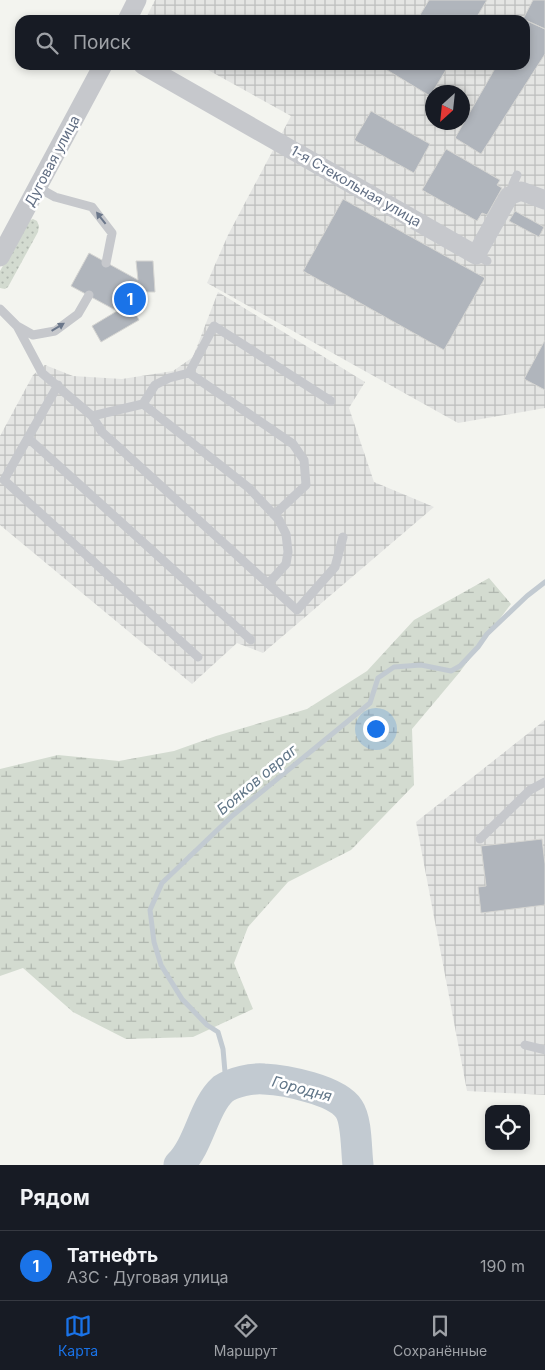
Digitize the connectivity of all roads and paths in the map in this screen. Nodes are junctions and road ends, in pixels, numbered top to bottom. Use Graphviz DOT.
graph roads {
  1 [pos="134,1"];
  2 [pos="129,15"];
  3 [pos="100,70"];
  4 [pos="152,70"];
  5 [pos="37,187"];
  6 [pos="545,200"];
  7 [pos="0,257"];
  8 [pos="106,262"];
  9 [pos="89,295"];
  10 [pos="0,309"];
  11 [pos="16,326"];
  12 [pos="189,374"];
  13 [pos="58,385"];
  14 [pos="331,401"];
  15 [pos="143,404"];
  16 [pos="92,416"];
  17 [pos="28,438"];
  18 [pos="274,515"];
  19 [pos="343,537"];
  20 [pos="268,584"];
  21 [pos="251,640"];
  22 [pos="198,657"];
  23 [pos="545,782"];
  24 [pos="480,839"];
  25 [pos="525,1045"];
  26 [pos="545,1050"];
  1 -- 2 [label="street"];
  3 -- 5 [label="street, Дуговая улица"];
  4 -- 6 [label="street, 1-я Стекольная улица"];
  5 -- 7 [label="street, Дуговая улица"];
  8 -- 5 [label="lane, one-way"];
  11 -- 9 [label="lane, one-way"];
  10 -- 11 [label="lane"];
  11 -- 13 [label="lane"];
  12 -- 14 [label="lane"];
  12 -- 15 [label="lane"];
  12 -- 18 [label="lane"];
  13 -- 16 [label="lane"];
  13 -- 17 [label="lane"];
  15 -- 16 [label="lane"];
  15 -- 18 [label="lane"];
  16 -- 20 [label="lane"];
  17 -- 21 [label="lane"];
  17 -- 22 [label="lane"];
  18 -- 20 [label="lane"];
  19 -- 20 [label="lane"];
  23 -- 24 [label="lane"];
  25 -- 26 [label="lane"];
}
